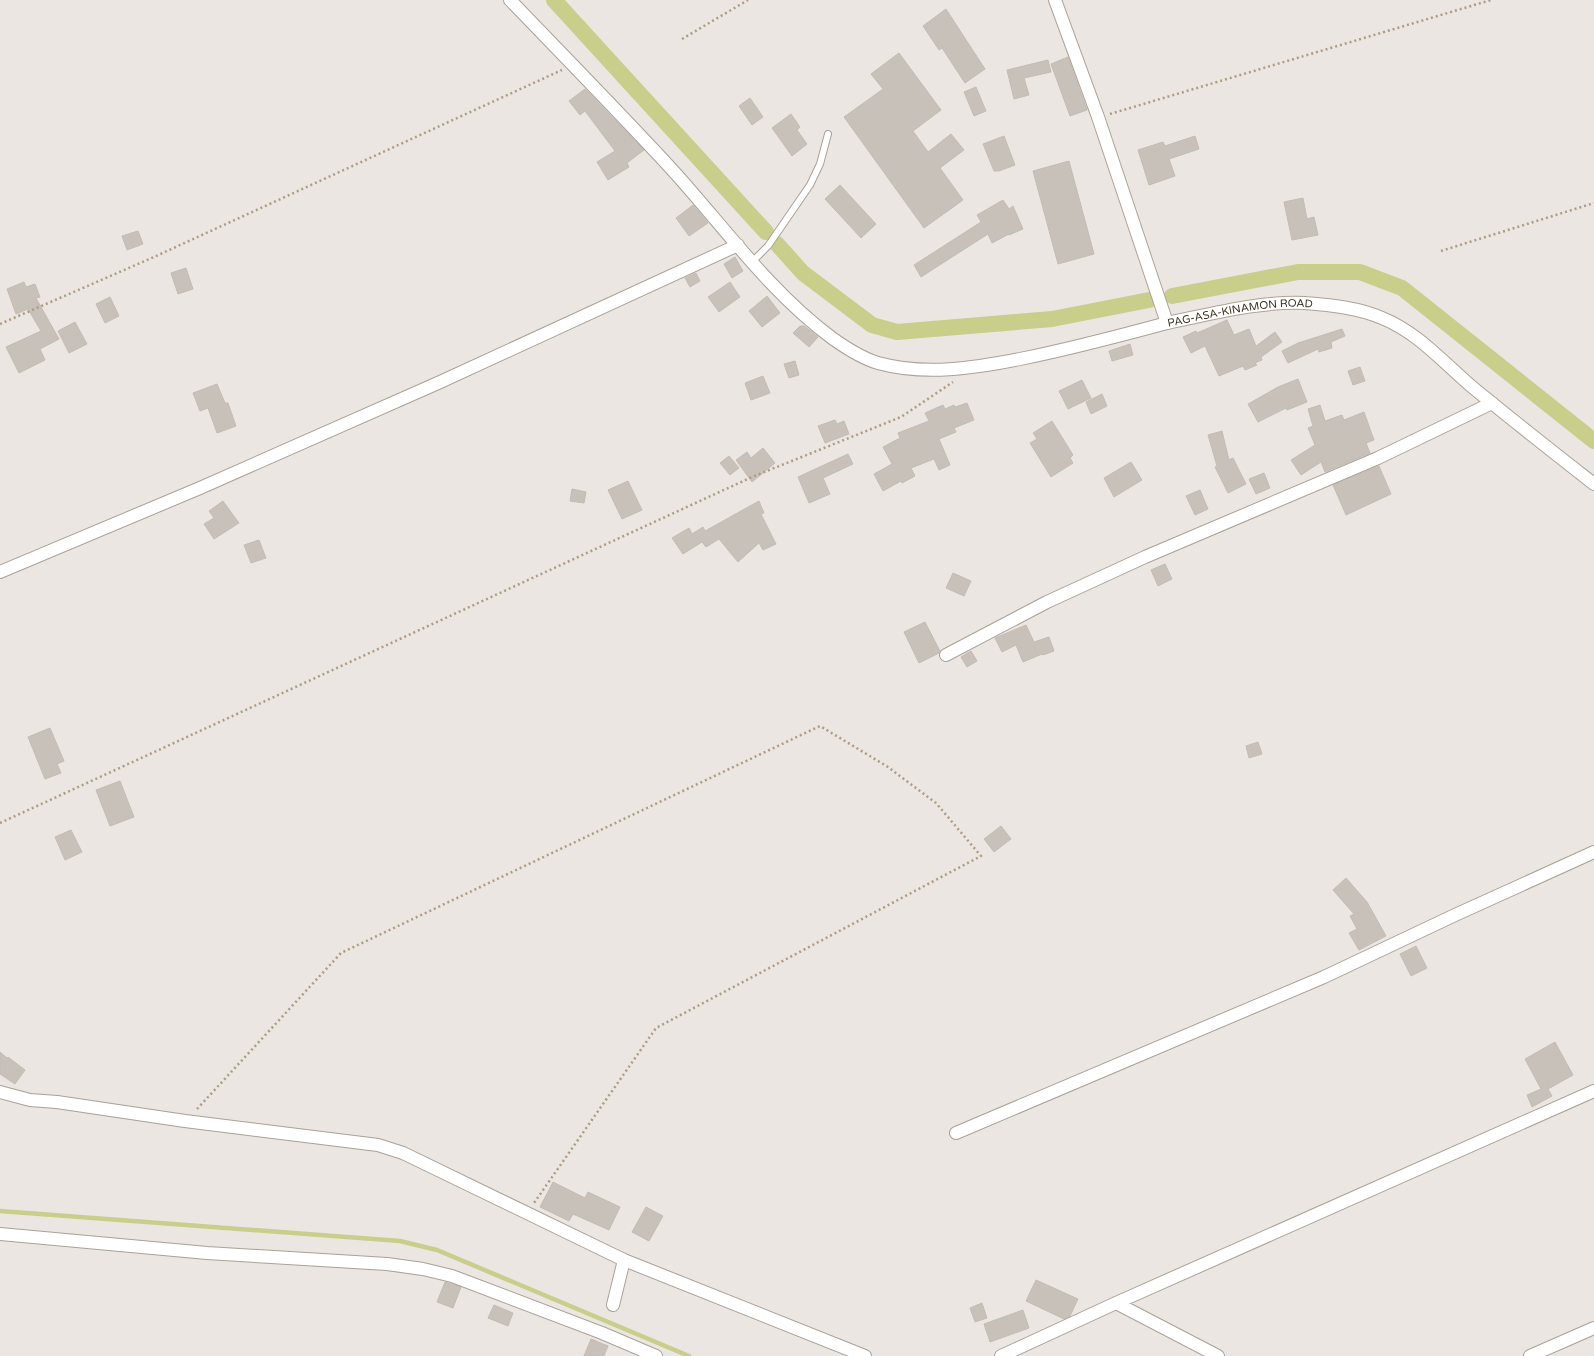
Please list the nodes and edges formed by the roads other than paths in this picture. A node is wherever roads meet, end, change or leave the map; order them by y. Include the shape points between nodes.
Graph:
1 (510, 0) edge
2 (1055, 0) edge
3 (828, 134) dead end
4 (738, 245) junction
5 (752, 262) junction
6 (1167, 322) junction
7 (1492, 403) junction
8 (1594, 484) edge
9 (0, 572) edge
10 (946, 655) dead end
11 (1594, 852) edge
12 (1594, 1091) edge
13 (0, 1092) edge
14 (956, 1132) dead end
15 (0, 1234) edge
16 (624, 1260) junction
17 (1116, 1303) junction
18 (613, 1306) dead end
19 (1594, 1328) edge
20 (656, 1356) edge
21 (865, 1356) edge
22 (1001, 1356) edge
23 (1218, 1356) edge
24 (1530, 1356) edge

1 - 4 street via 667,164
2 - 6 street, PAG-ASA-KINAMON ROAD via 1098,117
3 - 5 lane via 820,164 810,185 768,246
4 - 5 street
4 - 9 street via 200,488
5 - 6 street via 796,308 852,352 877,363 909,369 944,370 975,367 1090,344
6 - 7 street, PAG-ASA-KINAMON ROAD via 1266,305 1304,303 1361,312 1382,318 1402,328
7 - 8 street, PAG-ASA-KINAMON ROAD
7 - 10 street via 1378,458 1124,566 1047,602
11 - 14 street via 1324,977
12 - 17 street
13 - 16 street via 30,1100 378,1145 403,1153
15 - 20 street via 207,1253 387,1264 423,1269 452,1276 604,1330
16 - 18 street
16 - 21 street
17 - 22 street
17 - 23 street
19 - 24 street

